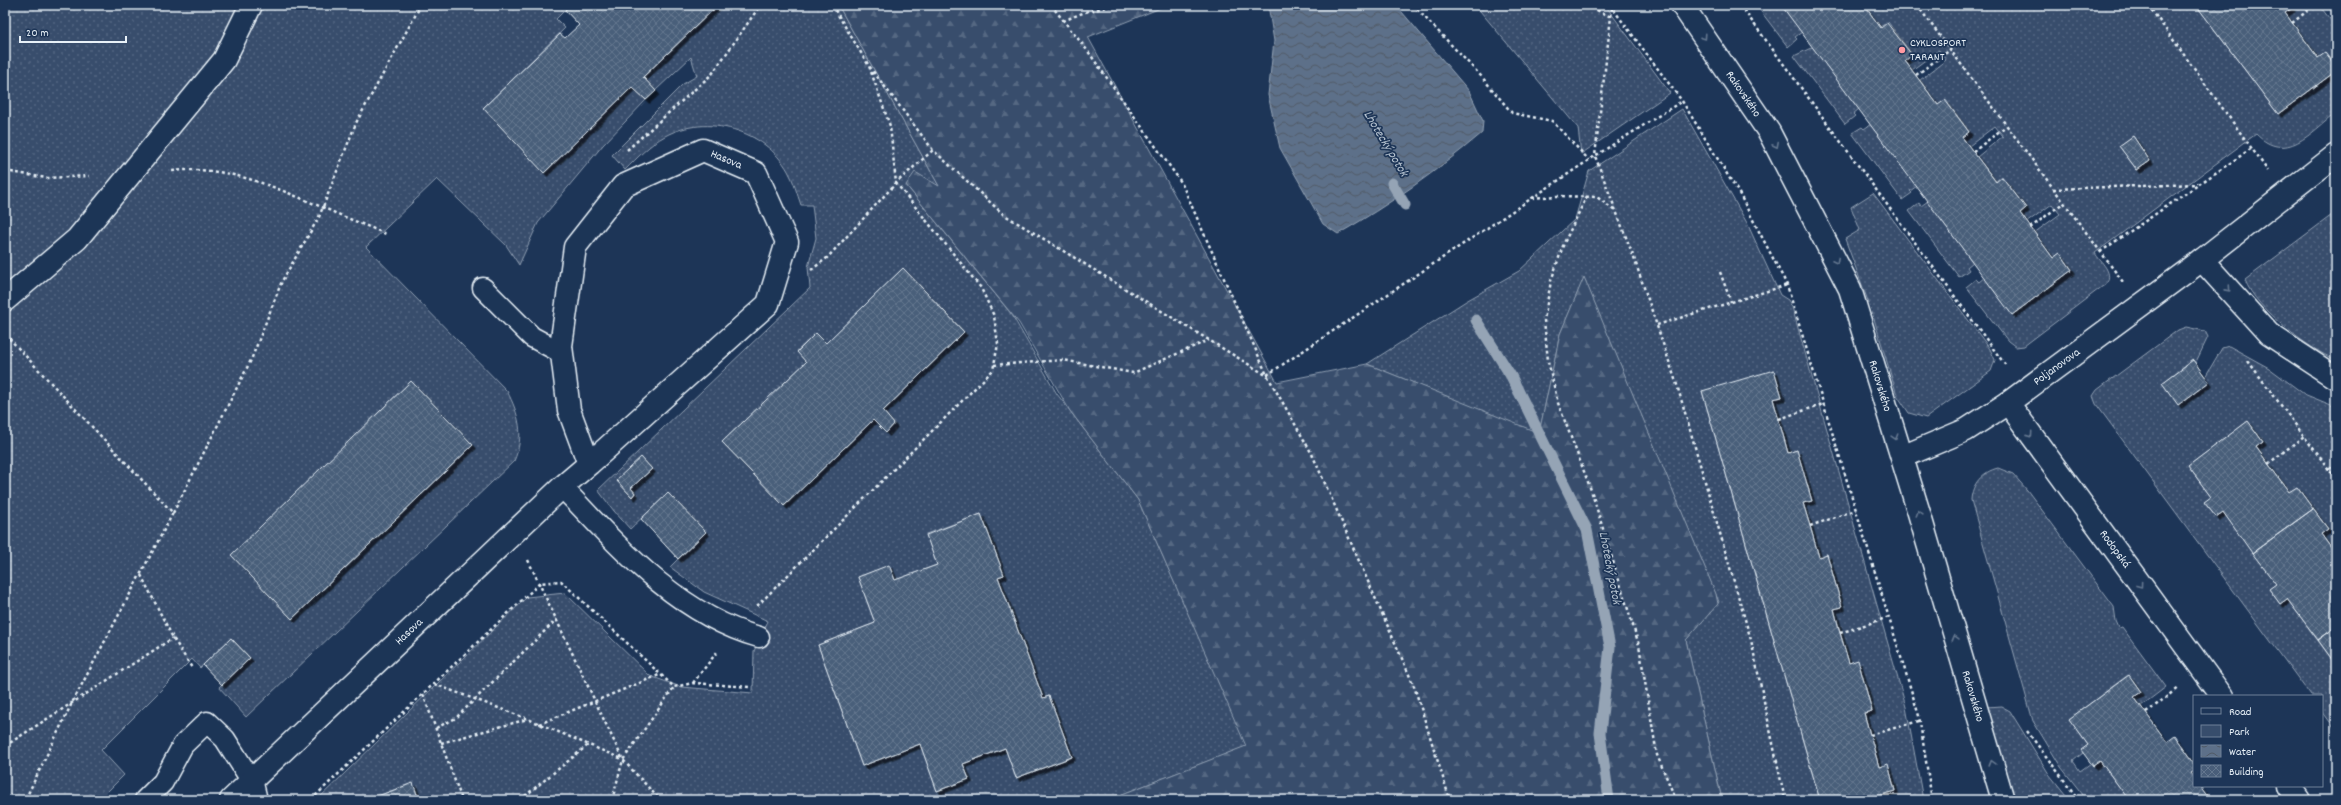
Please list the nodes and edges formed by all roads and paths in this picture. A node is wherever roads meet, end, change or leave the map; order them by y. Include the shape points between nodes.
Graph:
1 (250, 5) edge
2 (421, 5) edge
3 (832, 5) edge
4 (1050, 5) edge
5 (1116, 5) edge
6 (1413, 5) edge
7 (1586, 5) edge
8 (1682, 5) edge
9 (1740, 5) edge
10 (1917, 5) edge
11 (2148, 5) edge
12 (2315, 5) edge
13 (1611, 6) edge
14 (1611, 17) junction
15 (1063, 21) junction
16 (2292, 23) dead end
17 (1950, 50) junction
18 (870, 66) junction
19 (1916, 75) dead end
20 (1682, 101) junction
21 (2006, 126) junction
22 (2252, 148) junction
23 (933, 150) junction
24 (1973, 152) dead end
25 (2336, 155) edge
26 (1595, 156) junction
27 (1589, 160) junction
28 (5, 171) edge
29 (131, 173) junction
30 (896, 183) junction
31 (2198, 184) junction
32 (2053, 189) junction
33 (2286, 193) junction
34 (1587, 196) junction
35 (1532, 198) junction
36 (2063, 203) junction
37 (322, 208) junction
38 (1617, 213) junction
39 (2030, 228) dead end
40 (386, 234) dead end
41 (2100, 252) junction
42 (2202, 260) junction
43 (809, 272) dead end
44 (1720, 272) dead end
45 (2123, 283) dead end
46 (1787, 285) junction
47 (482, 288) dead end
48 (5, 300) edge
49 (1731, 302) junction
50 (1657, 325) junction
51 (5, 334) edge
52 (1209, 340) junction
53 (562, 353) junction
54 (2248, 361) dead end
55 (994, 365) junction
56 (2009, 370) dead end
57 (1267, 375) junction
58 (2336, 378) edge
59 (2008, 403) junction
60 (1823, 404) junction
61 (1779, 419) dead end
62 (2304, 436) junction
63 (1902, 457) junction
64 (2336, 463) edge
65 (589, 464) junction
66 (2268, 464) dead end
67 (2329, 469) junction
68 (2336, 479) edge
69 (562, 487) junction
70 (1856, 510) junction
71 (173, 514) junction
72 (1810, 526) dead end
73 (515, 533) junction
74 (141, 575) junction
75 (540, 583) junction
76 (1889, 617) junction
77 (557, 619) junction
78 (734, 630) junction
79 (1840, 633) dead end
80 (759, 637) dead end
81 (173, 638) junction
82 (192, 668) dead end
83 (660, 675) junction
84 (693, 683) junction
85 (434, 684) junction
86 (674, 686) junction
87 (2180, 686) dead end
88 (750, 687) dead end
89 (423, 694) junction
90 (2221, 695) edge
91 (475, 699) junction
92 (595, 701) junction
93 (72, 704) junction
94 (2146, 713) dead end
95 (528, 719) junction
96 (1919, 721) junction
97 (539, 724) junction
98 (436, 728) junction
99 (2027, 731) dead end
100 (1870, 735) dead end
101 (441, 743) junction
102 (588, 745) junction
103 (5, 746) edge
104 (623, 760) junction
105 (2290, 787) edge
106 (254, 790) edge
107 (24, 800) edge
108 (145, 800) edge
109 (231, 800) edge
110 (311, 800) edge
111 (462, 800) edge
112 (520, 800) edge
113 (612, 800) edge
114 (660, 800) edge
115 (1450, 800) edge
116 (1676, 800) edge
117 (1785, 800) edge
118 (1932, 800) edge
119 (2003, 800) edge
120 (2080, 800) edge
121 (2299, 800) edge

1 - 29 street via 224,60
2 - 37 path via 356,123
3 - 18 path
4 - 15 path
5 - 15 path via 1085,12
6 - 27 path via 1481,76 1512,113 1552,121
7 - 14 path
8 -> 63 street, Rakovského via 1769,132 1850,289
9 - 56 path
10 - 17 path
11 - 22 path
12 - 16 path
13 - 14 path
13 - 20 path
14 - 26 path
15 - 57 path via 1181,182
17 - 19 path
17 - 21 path
18 - 23 path
18 - 30 path via 890,126
20 - 26 path
20 - 46 path via 1740,195
21 - 24 path
21 - 32 path
22 - 31 path
22 - 33 path
23 - 30 path
23 - 52 path via 1003,214
25 - 33 street, Poljanovova
26 - 27 path
26 - 38 path
27 - 35 path
28 - 29 path via 47,178
29 - 37 path via 183,170 235,174 283,189
29 - 48 street via 77,239
30 - 43 path via 827,258
30 - 55 path via 980,288 994,316 998,344
31 - 32 path
31 - 41 path
32 - 36 path
33 - 42 street, Poljanovova
34 - 35 path
34 - 38 path via 1597,197
34 - 116 path via 1564,243 1551,280 1544,320 1548,361 1558,403 1591,490 1639,645 1656,755
35 - 57 path
36 - 39 path
36 - 41 path
37 - 40 path
37 - 71 path via 282,281 251,360
38 - 50 path
41 - 45 path
42 -> 58 street via 2269,334
42 - 59 street, Poljanovova
44 - 49 path
46 - 49 path
46 - 60 path
47 - 53 lane via 532,337
49 - 50 path
50 - 117 path via 1677,385 1751,640
51 - 71 path
52 - 55 path via 1133,373 1063,360
52 - 57 path
53 - 65 street, Hasova via 569,410
53 - 65 street, Hasova via 575,247 623,186 703,150 756,173 787,242 768,304
54 - 62 path
55 - 78 path via 993,370
57 - 115 path via 1312,454 1414,686
59 - 63 street, Poljanovova via 1966,430
59 -> 90 street, Rodopská
60 - 61 path
60 - 70 path
62 - 66 path
62 - 67 path
119 -> 63 street, Rakovského
64 - 67 path
65 - 69 street, Hasova
67 - 68 path
69 - 73 street, Hasova
69 - 78 lane via 664,588
70 - 72 path
70 - 76 path
71 - 74 path
73 - 75 path
73 - 106 street, Hasova
74 - 81 path
74 - 93 path
75 - 77 path
75 - 83 path via 560,581
75 - 85 path
76 - 79 path
76 - 96 path
77 - 91 path
77 - 92 path
78 - 80 lane
78 - 84 path
81 - 82 path
81 - 93 path
83 - 86 path
83 - 92 path
84 - 86 path
84 - 88 path
85 - 89 path
85 - 91 path
86 - 104 path
87 - 94 path
89 - 98 path
89 - 110 path
91 - 95 path
91 - 98 path via 456,718
92 - 97 path
92 - 104 path
93 - 103 path
93 - 107 path
95 - 97 path
95 - 101 path
96 - 100 path
96 - 118 path
97 - 102 path
98 - 101 path
99 - 120 path
101 - 111 path
102 - 104 path
102 - 112 path
104 - 113 path
104 - 114 path
105 - 121 street
106 - 108 lane via 225,739 207,722 183,745 163,782
106 - 109 street, Hasova

